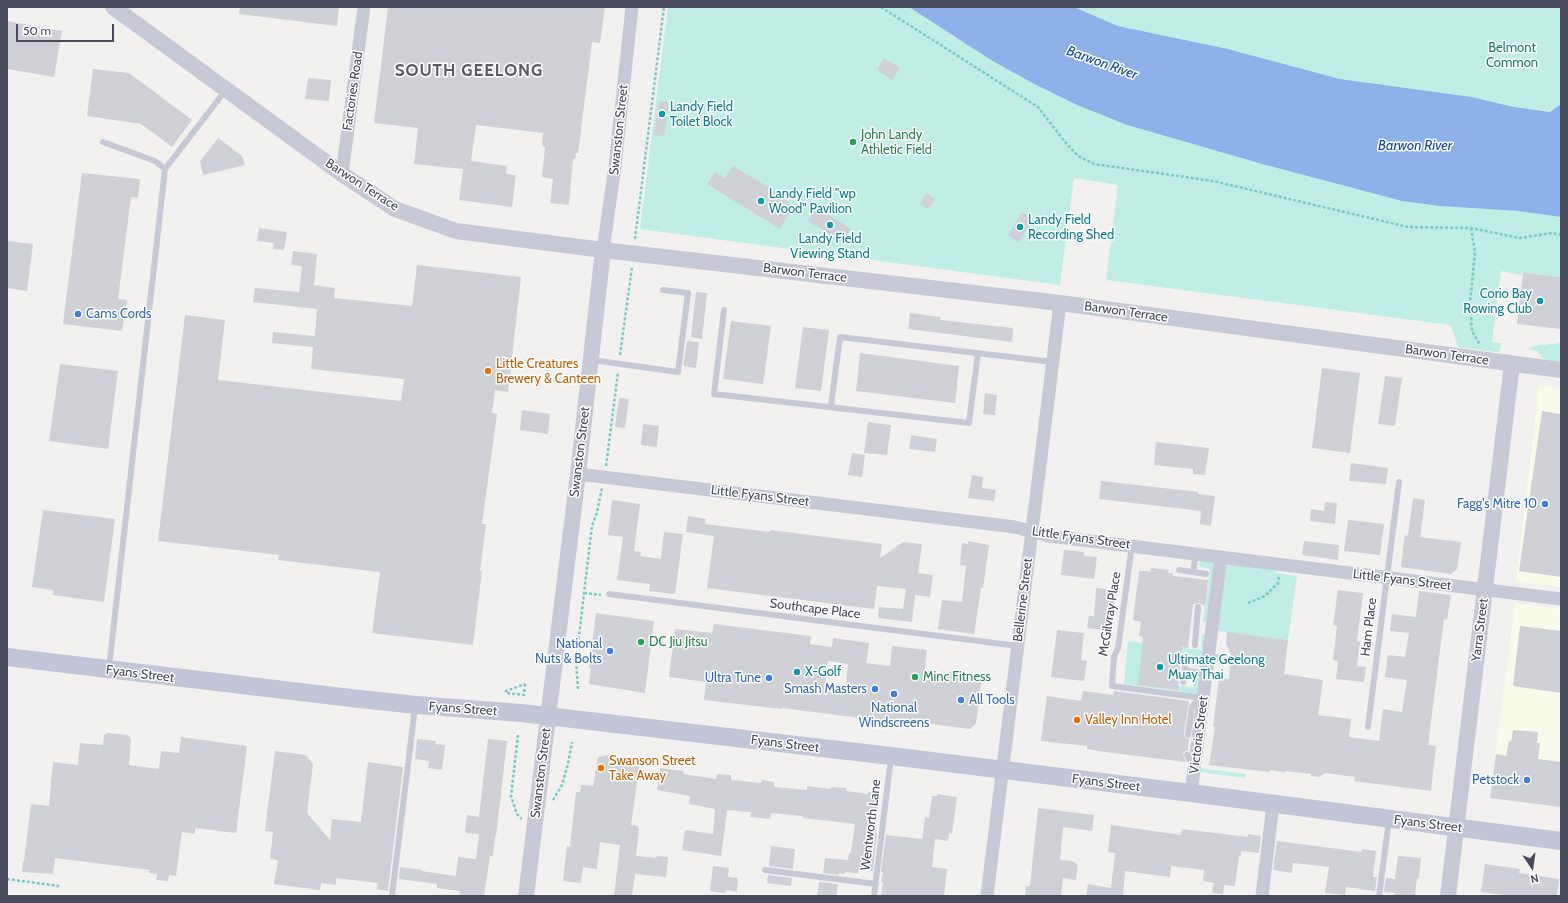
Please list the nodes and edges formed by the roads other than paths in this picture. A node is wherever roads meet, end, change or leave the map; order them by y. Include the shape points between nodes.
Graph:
1 (113, 7) edge
2 (364, 7) edge
3 (632, 7) edge
4 (226, 89) junction
5 (103, 142) dead end
6 (165, 169) junction
7 (342, 174) junction
8 (603, 250) junction
9 (664, 290) dead end
10 (1060, 303) junction
11 (724, 310) dead end
12 (978, 353) junction
13 (590, 360) junction
14 (1053, 362) junction
15 (1512, 364) junction
16 (1561, 370) edge
17 (831, 406) junction
18 (578, 474) junction
19 (1399, 482) dead end
20 (1031, 531) junction
21 (1132, 545) junction
22 (1196, 554) junction
23 (1220, 557) junction
24 (1179, 570) dead end
25 (1192, 572) junction
26 (1206, 574) dead end
27 (1387, 577) junction
28 (1485, 590) junction
29 (609, 594) dead end
30 (1561, 599) edge
31 (1198, 607) dead end
32 (1196, 628) junction
33 (1212, 630) junction
34 (1195, 645) dead end
35 (1018, 646) junction
36 (1208, 656) junction
37 (7, 657) edge
38 (1225, 659) dead end
39 (1186, 660) dead end
40 (108, 670) junction
41 (1185, 670) junction
42 (1206, 674) junction
43 (1183, 682) dead end
44 (1203, 699) junction
45 (416, 705) junction
46 (549, 717) junction
47 (1368, 727) dead end
48 (1188, 735) dead end
49 (891, 756) junction
50 (1003, 771) junction
51 (1192, 793) junction
52 (1273, 804) junction
53 (1389, 819) junction
54 (1456, 828) junction
55 (1561, 841) edge
56 (765, 870) dead end
57 (876, 884) junction
58 (392, 896) edge
59 (526, 896) edge
60 (874, 896) edge
61 (987, 896) edge
62 (1262, 896) edge
63 (1379, 896) edge
64 (1448, 896) edge

1 - 4 street, Barwon Terrace
2 - 7 street, Factories Road
3 - 8 street, Swanston Street
4 - 6 lane
4 - 7 street, Barwon Terrace
5 - 6 lane via 155,161
6 - 40 lane
7 - 8 street, Barwon Terrace via 395,209 456,231
8 - 10 street, Barwon Terrace
8 - 13 street, Swanston Street
9 - 13 lane via 688,293 678,372
10 - 14 street, Bellerine Street
10 - 15 street, Barwon Terrace
11 - 17 lane via 714,394
12 - 14 lane
12 - 17 lane via 840,337
12 - 17 lane via 968,424
13 - 18 street, Swanston Street
14 - 20 street, Bellerine Street
15 - 16 street, Barwon Terrace
15 - 28 street, Yarra Street
18 - 20 street, Little Fyans Street
18 - 46 street, Swanston Street
19 - 27 lane, Ham Place
20 - 21 street, Little Fyans Street via 1049,536
20 - 35 street, Bellerine Street
21 - 22 street, Little Fyans Street
21 - 44 lane, McGilvray Place via 1118,648 1114,657 1112,686
22 - 23 street, Little Fyans Street
22 - 25 lane
23 - 27 street, Little Fyans Street
23 - 33 street, Victoria Street
24 - 25 lane
25 - 26 lane
27 - 28 street, Little Fyans Street
27 - 47 lane, Ham Place
28 - 30 street, Little Fyans Street
28 - 54 street, Yarra Street
29 - 35 lane, Southcape Place
31 - 32 lane
32 - 33 lane
32 - 34 lane
33 - 36 street, Victoria Street
35 - 50 street, Bellerine Street
36 - 38 lane
36 - 42 street, Victoria Street
37 - 40 main road, Fyans Street
39 - 41 lane
40 - 45 main road, Fyans Street
41 - 42 lane
41 - 43 lane
42 - 44 street, Victoria Street
44 - 48 lane via 1192,707
44 - 51 street, Victoria Street via 1191,758
45 - 46 main road, Fyans Street
45 - 58 lane
46 - 49 main road, Fyans Street
46 - 59 street, Swanston Street
49 - 50 main road, Fyans Street
49 - 57 lane, Wentworth Lane
50 - 51 main road, Fyans Street
50 - 61 street, Bellerine Street
51 - 52 main road, Fyans Street
52 - 53 main road, Fyans Street
52 - 62 street
53 - 54 main road, Fyans Street
53 - 63 lane
54 - 55 main road, Fyans Street
54 - 64 street, Yarra Street
56 - 57 lane
57 - 60 lane, Wentworth Lane

